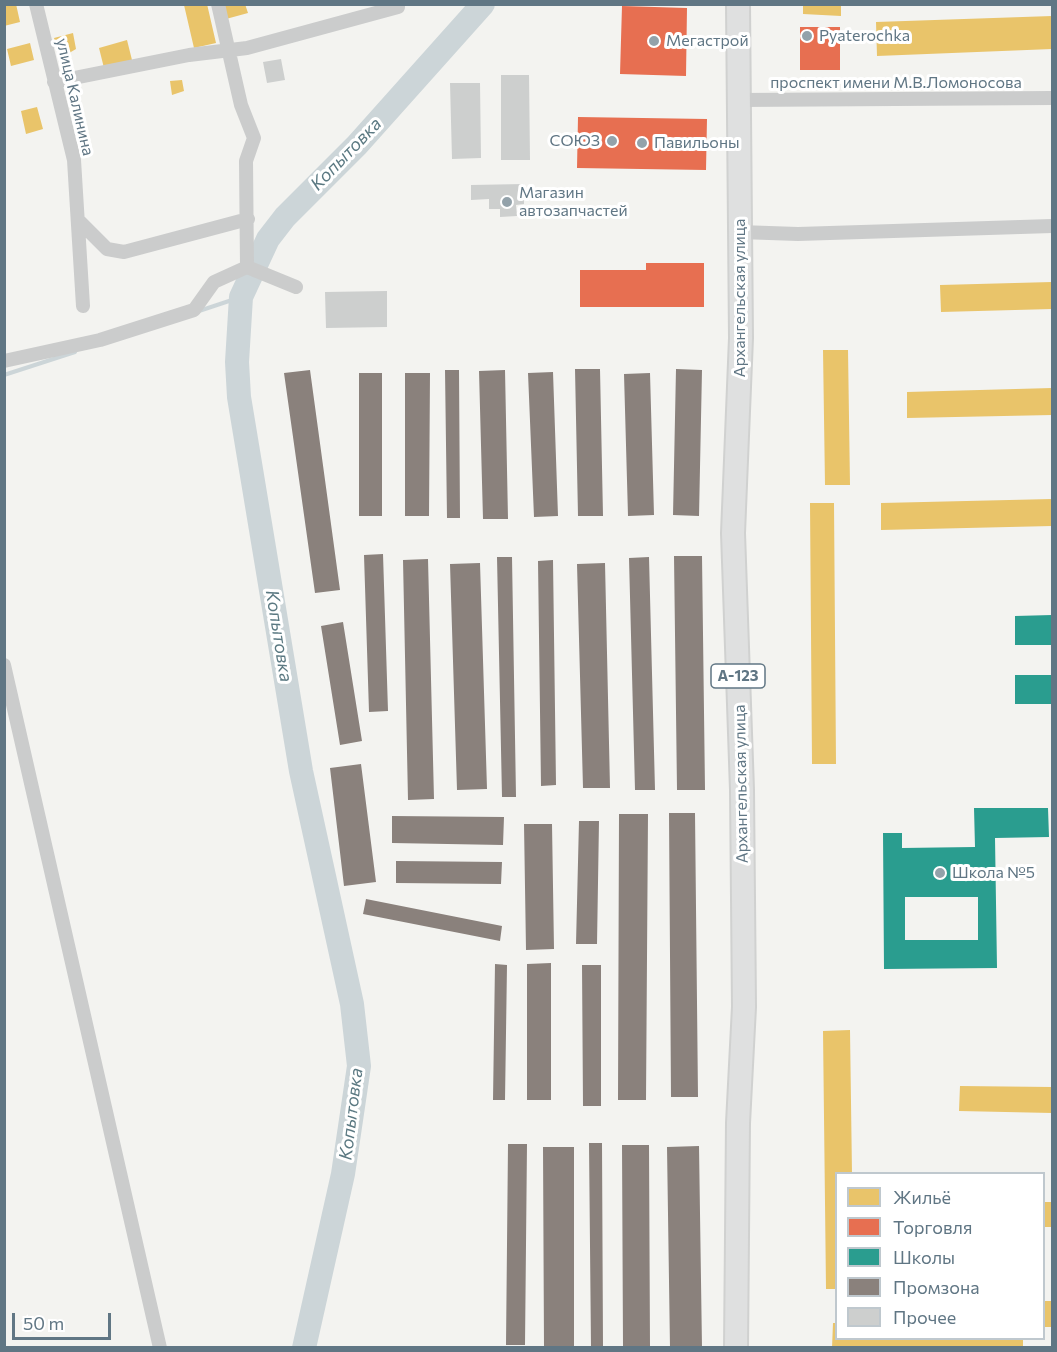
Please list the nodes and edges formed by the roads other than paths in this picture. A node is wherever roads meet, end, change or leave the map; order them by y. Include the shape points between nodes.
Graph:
1 (36, 4) edge
2 (218, 4) edge
3 (738, 4) edge
4 (398, 6) edge
5 (228, 50) junction
6 (54, 82) junction
7 (1053, 98) edge
8 (739, 100) junction
9 (78, 220) junction
10 (248, 221) junction
11 (1053, 226) edge
12 (740, 232) junction
13 (247, 267) junction
14 (296, 287) dead end
15 (83, 306) dead end
16 (4, 361) edge
17 (4, 665) edge
18 (160, 1347) edge
19 (736, 1347) edge

1 - 6 street, улица Калинина
2 - 5 street
3 - 8 main road, Архангельская улица / А-123
4 - 5 street
5 - 6 street
5 - 10 street via 241,105 254,138 246,160
6 - 9 street, улица Калинина via 74,160
7 - 8 street, проспект имени М.В.Ломоносова
8 - 12 main road, Архангельская улица / А-123
9 - 10 street via 107,249 124,252
9 - 15 street, улица Калинина
10 - 13 street
11 - 12 street via 798,234
12 - 19 main road, Архангельская улица / А-123 via 741,338 734,542 744,1007 738,1123
13 - 14 street
13 - 16 street via 214,282 194,310 100,340
17 - 18 street

